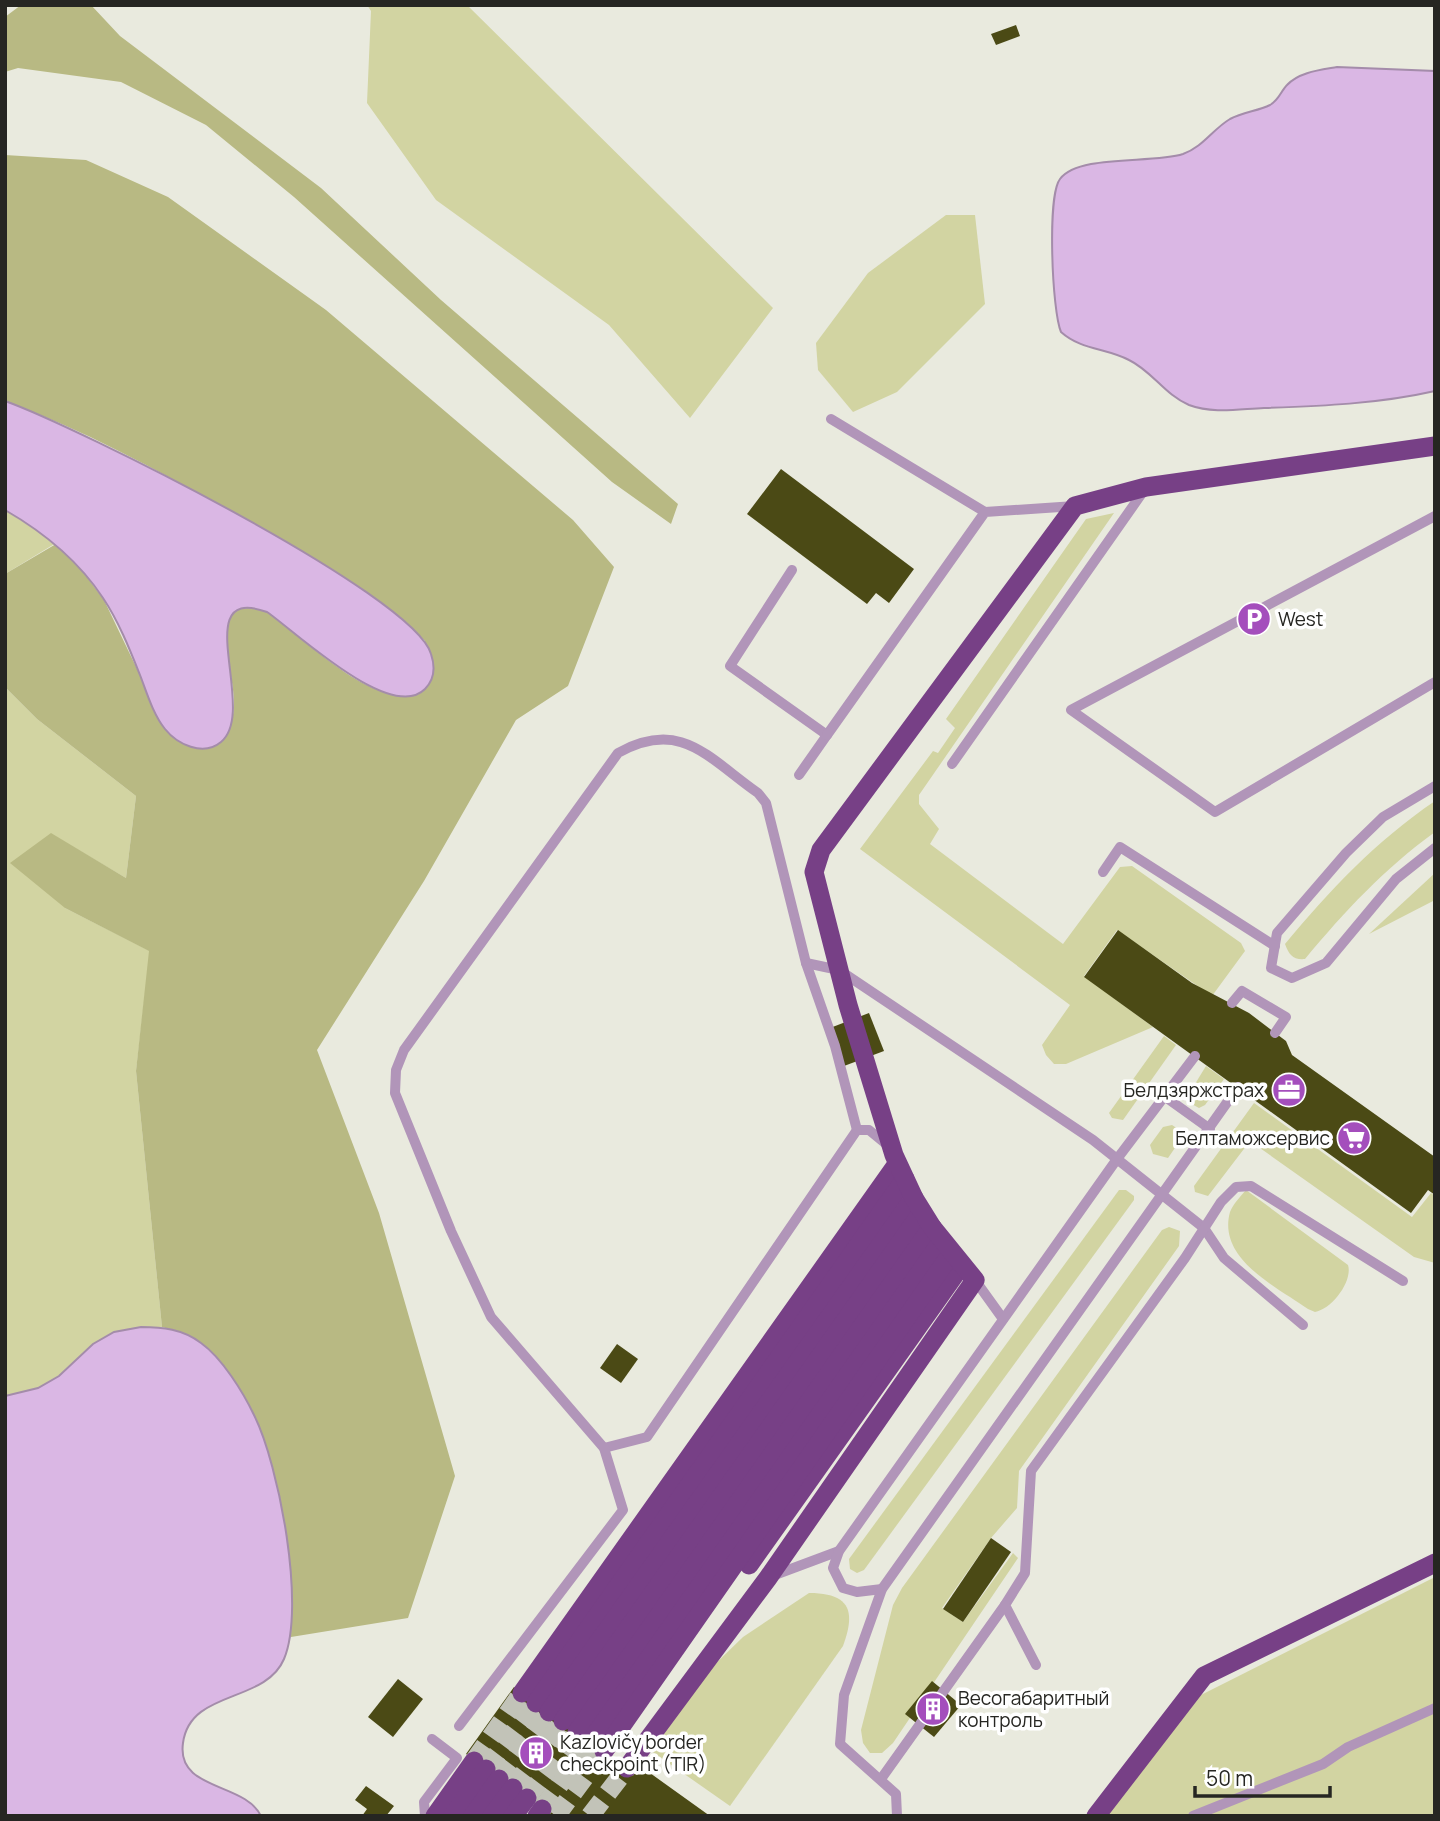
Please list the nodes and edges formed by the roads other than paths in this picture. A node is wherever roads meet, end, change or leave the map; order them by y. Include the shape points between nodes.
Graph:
1 (831, 419) dead end
2 (1435, 446) edge
3 (1146, 487) junction
4 (1075, 506) junction
5 (985, 512) junction
6 (1435, 516) edge
7 (792, 570) dead end
8 (1435, 682) edge
9 (827, 735) junction
10 (952, 764) dead end
11 (799, 775) dead end
12 (1435, 786) edge
13 (1435, 848) edge
14 (1103, 872) dead end
15 (1275, 946) junction
16 (806, 963) junction
17 (839, 970) junction
18 (1232, 1003) dead end
19 (1275, 1033) dead end
20 (1195, 1056) dead end
21 (1238, 1087) dead end
22 (1164, 1096) junction
23 (1210, 1129) junction
24 (857, 1130) junction
25 (1117, 1158) junction
26 (899, 1166) junction
27 (1163, 1198) junction
28 (1204, 1228) junction
29 (942, 1240) junction
30 (1402, 1280) dead end
31 (1003, 1319) junction
32 (1303, 1325) dead end
33 (604, 1448) junction
34 (839, 1551) junction
35 (1435, 1563) edge
36 (768, 1578) junction
37 (882, 1589) junction
38 (1004, 1605) junction
39 (1036, 1665) dead end
40 (1435, 1708) edge
41 (459, 1726) dead end
42 (576, 1731) junction
43 (432, 1739) dead end
44 (881, 1779) junction
45 (511, 1789) edge
46 (425, 1816) edge
47 (435, 1816) edge
48 (453, 1816) edge
49 (473, 1816) edge
50 (492, 1816) edge
51 (513, 1816) edge
52 (897, 1816) edge
53 (1096, 1816) edge
54 (1194, 1816) edge

1 - 5 lane
2 - 3 highway
3 - 4 highway
3 - 10 lane
4 - 5 lane
4 - 17 highway via 821,849 814,872
5 - 9 lane
6 - 8 lane via 1071,710 1215,812
7 - 9 lane via 730,666
9 - 11 lane
12 - 15 lane via 1382,817 1346,852 1277,933
13 - 15 lane via 1396,879 1326,963 1292,978 1271,968
14 - 15 lane via 1120,847
16 - 17 lane
16 - 24 lane
16 - 33 lane via 766,803 685,741 641,741 618,754 404,1050 396,1070 395,1093 491,1317
17 - 25 lane
17 - 26 highway
18 - 19 lane via 1242,991 1286,1017
20 - 22 lane
21 - 23 lane
22 - 23 lane
22 - 25 lane
23 - 27 lane
24 - 26 lane via 869,1130 882,1138
24 - 33 lane via 647,1437
25 - 27 lane
25 - 31 lane
26 - 29 highway
26 - 42 highway
27 - 28 lane
27 - 37 lane
28 - 30 lane via 1236,1188 1251,1186
28 - 32 lane via 1224,1258
28 - 38 lane via 1031,1471 1025,1573
29 - 31 lane
29 - 36 highway
29 - 42 highway
29 - 42 highway
29 - 42 highway
31 - 34 lane
33 - 41 lane via 623,1510
34 - 36 lane
34 - 37 lane via 833,1568 843,1588 857,1592
35 - 53 highway via 1204,1676
36 - 42 highway
37 - 44 lane via 844,1695 840,1744
38 - 39 lane
38 - 44 lane
40 - 54 lane via 1348,1747 1323,1764
43 - 46 lane via 457,1758 424,1802
44 - 52 lane via 896,1794
45 - 47 highway
45 - 48 highway
45 - 49 highway
45 - 50 highway
45 - 51 highway

